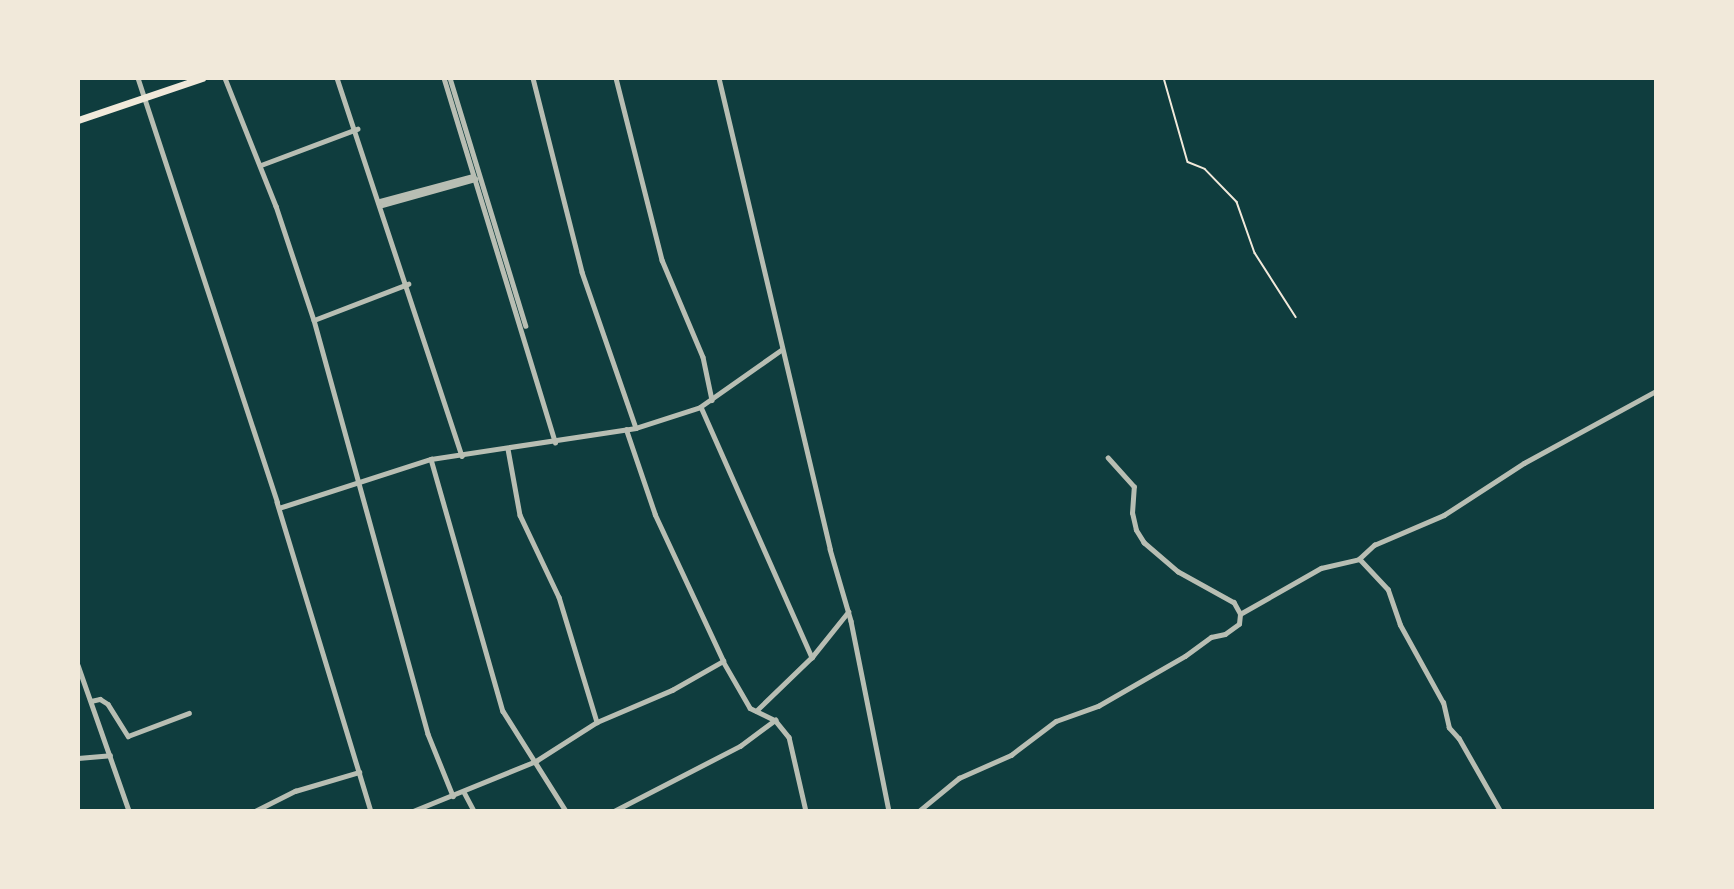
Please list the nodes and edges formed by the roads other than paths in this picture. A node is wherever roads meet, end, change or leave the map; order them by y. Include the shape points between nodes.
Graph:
1 (138, 78) edge
2 (202, 78) edge
3 (225, 78) edge
4 (338, 78) edge
5 (444, 78) edge
6 (450, 78) edge
7 (533, 78) edge
8 (616, 78) edge
9 (719, 78) edge
10 (145, 100) junction
11 (78, 120) edge
12 (357, 129) junction
13 (261, 165) junction
14 (476, 177) junction
15 (381, 203) junction
16 (408, 284) junction
17 (314, 320) junction
18 (526, 326) dead end
19 (782, 350) junction
20 (1656, 391) edge
21 (712, 400) junction
22 (701, 408) junction
23 (636, 428) junction
24 (626, 430) junction
25 (555, 442) junction
26 (508, 449) junction
27 (462, 456) junction
28 (1108, 458) dead end
29 (431, 459) junction
30 (357, 482) junction
31 (279, 508) junction
32 (1359, 559) junction
33 (848, 612) junction
34 (1240, 614) junction
35 (812, 657) junction
36 (723, 661) junction
37 (78, 665) edge
38 (91, 701) junction
39 (756, 711) junction
40 (189, 713) dead end
41 (775, 720) junction
42 (597, 722) junction
43 (110, 755) junction
44 (78, 758) edge
45 (536, 761) junction
46 (359, 772) junction
47 (464, 792) junction
48 (453, 796) junction
49 (129, 811) edge
50 (255, 811) edge
51 (371, 811) edge
52 (413, 811) edge
53 (474, 811) edge
54 (566, 811) edge
55 (614, 811) edge
56 (806, 811) edge
57 (890, 811) edge
58 (919, 811) edge
59 (1500, 811) edge

1 - 10 street
2 - 10 main road
3 - 13 street
4 - 12 street
5 - 14 street
6 - 14 street
7 - 23 street via 582,272
8 - 21 street via 662,260 703,357
9 - 19 street
10 - 11 main road
10 - 31 street
12 - 13 street
12 - 15 street
13 - 17 street
14 - 15 street
14 - 18 street
14 - 25 street
15 - 16 street
16 - 17 street
16 - 27 street
17 - 30 street
19 - 21 street
19 - 33 street
20 - 32 street via 1524,464 1444,515 1374,545
21 - 22 street
22 - 23 street
22 - 35 street
23 - 24 street
24 - 25 street
24 - 36 street via 655,515
25 - 26 street
26 - 27 street
26 - 42 street via 520,515 559,597
27 - 29 street
28 - 34 street via 1134,487 1132,513 1144,543 1178,572 1234,603
29 - 30 street
29 - 45 street via 503,711
30 - 31 street
30 - 48 street via 385,567 428,734
31 - 46 street
32 - 34 street via 1321,568
32 - 59 street via 1388,590 1400,625 1443,703 1449,728
33 - 35 street
33 - 57 street
34 - 58 street via 1239,624 1225,634 1210,637 1185,656 1098,706 1056,721 1017,751 959,778
35 - 39 street
36 - 39 street via 740,695
36 - 42 street via 672,690
37 - 38 street
38 - 40 street via 100,699 108,704 128,736
38 - 43 street
39 - 41 street
41 - 55 street via 740,746
41 - 56 street via 789,737
42 - 45 street
43 - 44 street
43 - 49 street
45 - 47 street
45 - 54 street
46 - 50 street via 295,791
46 - 51 street
47 - 48 street
47 - 53 street
48 - 52 street

